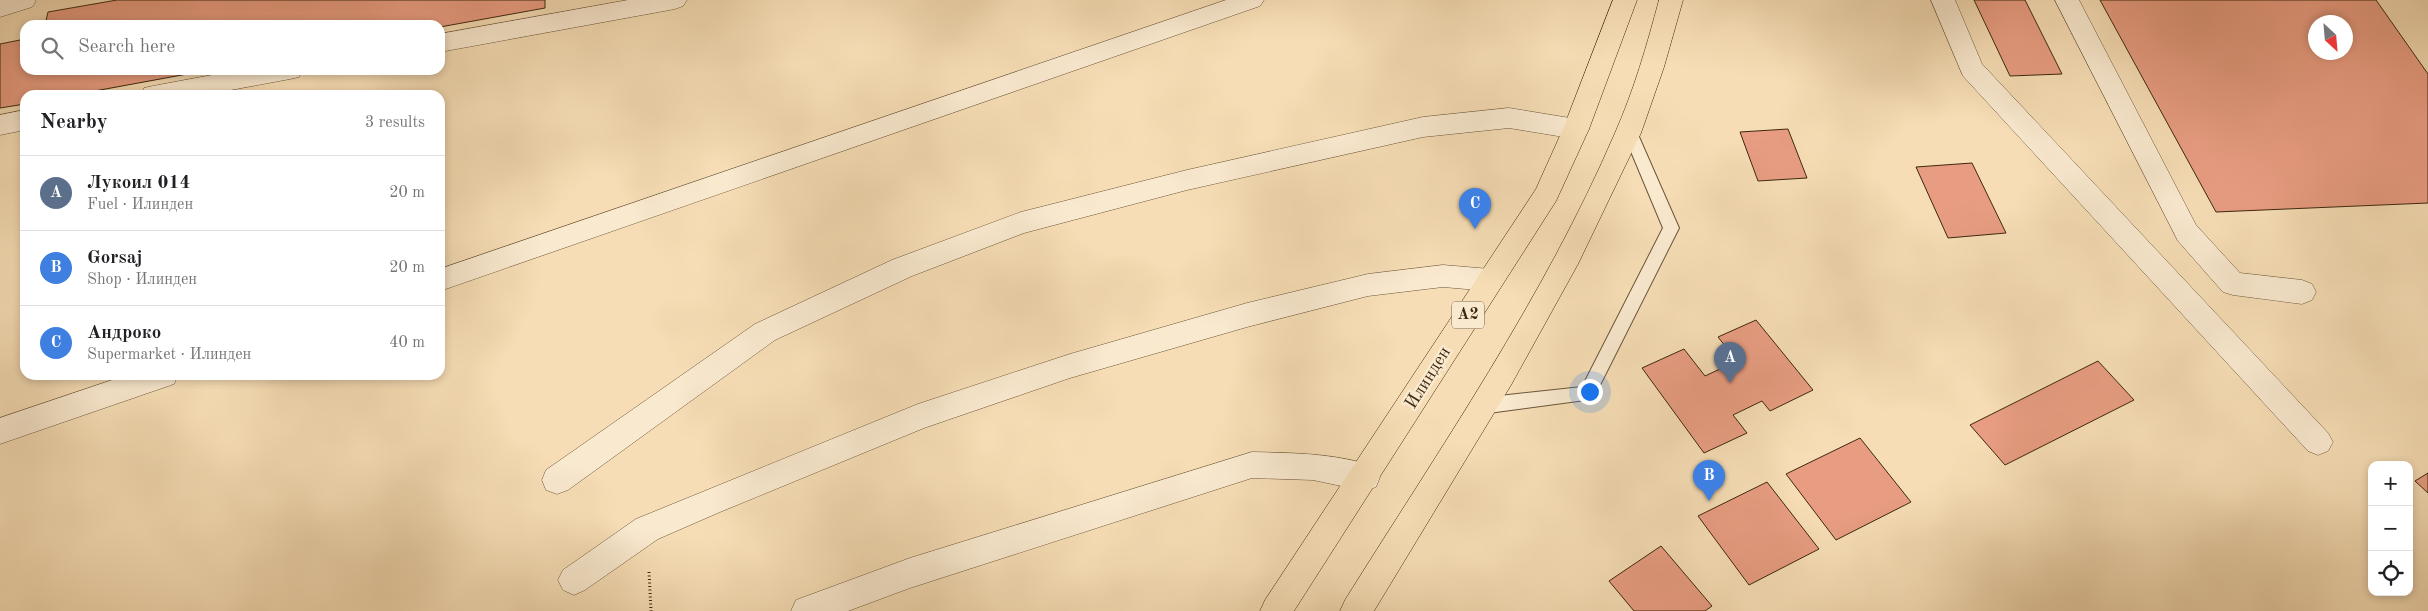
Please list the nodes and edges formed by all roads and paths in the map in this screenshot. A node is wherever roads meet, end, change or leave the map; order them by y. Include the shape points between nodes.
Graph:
1 (675, 0) edge
2 (1252, 0) edge
3 (1625, 0) edge
4 (1671, 0) edge
5 (1943, 0) edge
6 (2067, 0) edge
7 (24, 1) dead end
8 (0, 8) edge
9 (445, 42) edge
10 (263, 75) edge
11 (180, 90) edge
12 (20, 121) edge
13 (0, 125) edge
14 (1576, 129) junction
15 (1629, 130) junction
16 (445, 278) edge
17 (1490, 280) junction
18 (2302, 292) dead end
19 (149, 380) edge
20 (1481, 406) junction
21 (0, 431) edge
22 (2318, 442) dead end
23 (1365, 477) junction
24 (557, 480) dead end
25 (574, 580) dead end
26 (807, 611) edge
27 (1276, 611) edge
28 (1356, 611) edge

1 - 9 street
2 - 16 street
3 - 14 main road, Илинден / A2
4 - 15 main road via 1655,58
5 - 22 street via 1972,69
6 - 18 street via 2187,233 2233,284
7 - 8 street
10 - 11 street
12 - 13 street
14 - 17 main road, Илинден / A2 via 1547,194
14 - 24 street via 1509,118 1423,127 1187,180 1021,223 902,268 766,332
15 - 20 main road via 1600,196
15 - 20 lane via 1671,228 1587,394
17 - 23 main road, Илинден / A2
17 - 25 street via 1443,276 1368,285 1247,314 1070,366 918,417 709,502 648,529
19 - 21 street
20 - 28 main road
23 - 26 street via 1313,467 1252,465 920,570
23 - 27 main road, Илинден / A2

